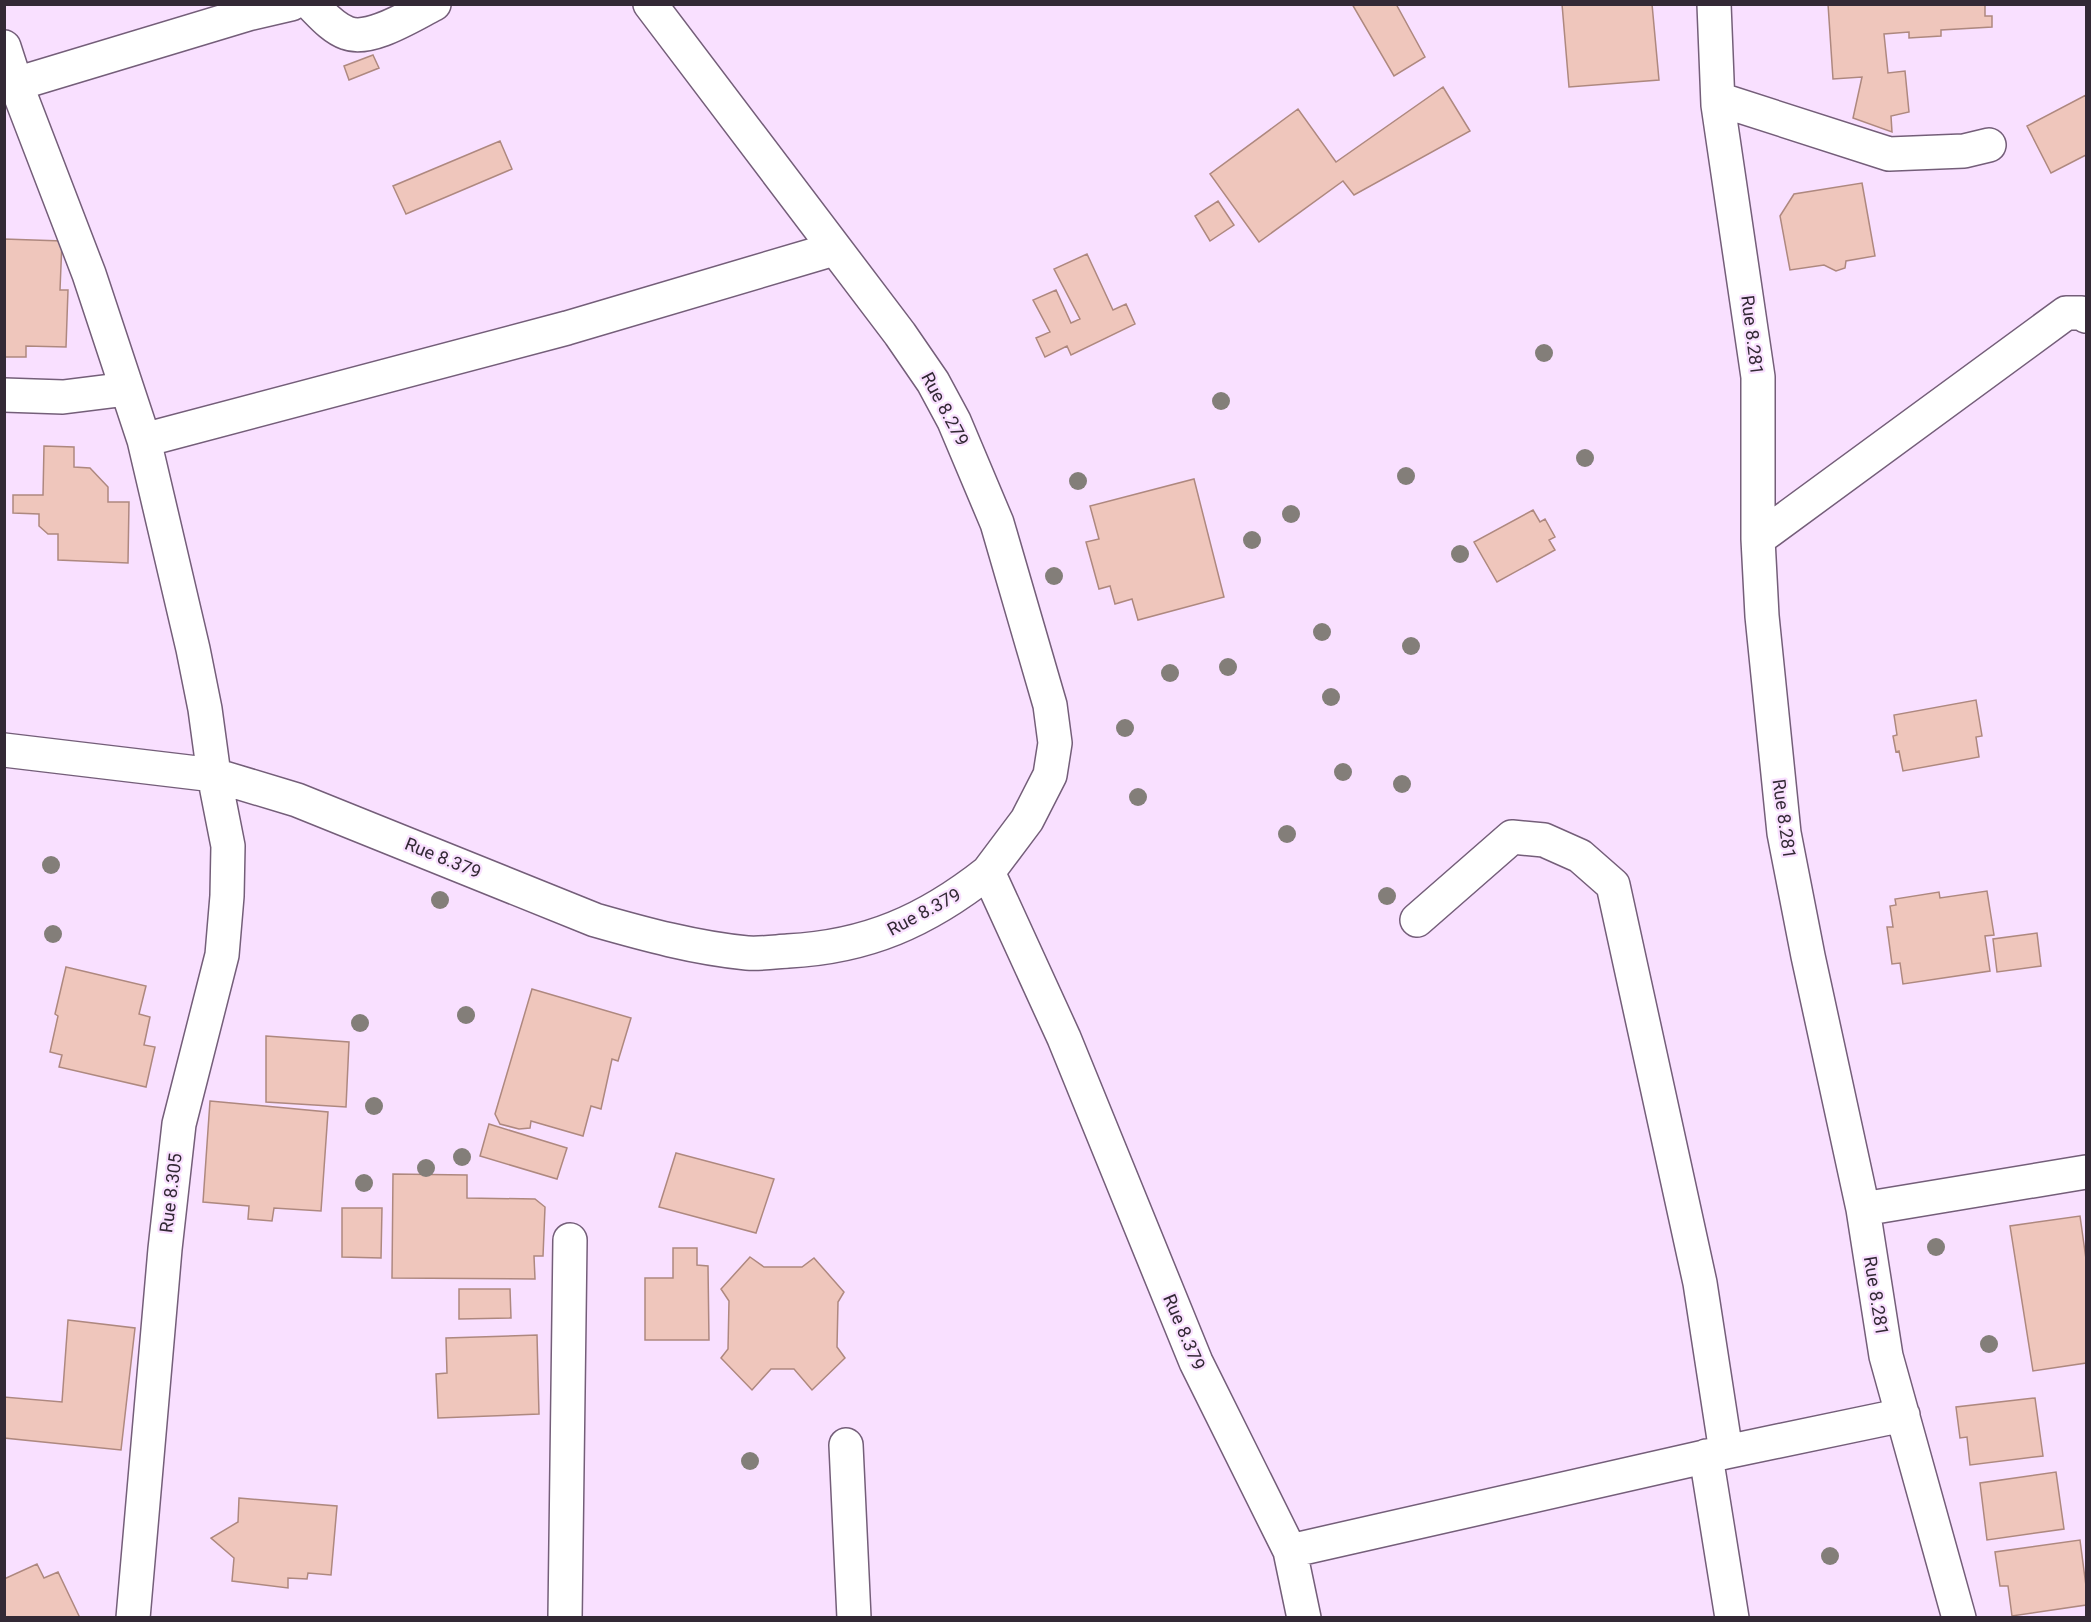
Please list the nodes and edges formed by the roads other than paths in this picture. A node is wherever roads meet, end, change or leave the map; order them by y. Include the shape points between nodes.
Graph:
1 (291, 4) edge
2 (311, 4) edge
3 (434, 4) edge
4 (650, 4) edge
5 (1714, 4) edge
6 (4, 46) edge
7 (10, 84) edge
8 (1718, 99) junction
9 (1989, 145) dead end
10 (834, 249) junction
11 (2086, 316) edge
12 (127, 389) junction
13 (4, 395) edge
14 (144, 440) junction
15 (1758, 539) junction
16 (4, 750) edge
17 (214, 775) junction
18 (988, 872) junction
19 (1416, 920) dead end
20 (2086, 1172) edge
21 (1863, 1209) junction
22 (570, 1240) dead end
23 (1903, 1415) junction
24 (846, 1445) dead end
25 (1716, 1454) junction
26 (1290, 1551) junction
27 (133, 1617) edge
28 (565, 1617) edge
29 (854, 1617) edge
30 (1304, 1617) edge
31 (1732, 1617) edge
32 (1959, 1617) edge

1 - 7 street
2 - 3 street via 348,34 368,36
4 - 10 street, Rue 8.279
5 - 8 street, Rue 8.281
6 - 7 street, Rue 8.305
7 - 12 street, Rue 8.305 via 89,274
8 - 9 street via 1889,154 1964,151
8 - 15 street, Rue 8.281 via 1758,377
10 - 14 street via 567,328
10 - 18 street, Rue 8.279 via 900,334 954,420 997,523 1050,705 1055,742 1050,775 1027,820
11 - 15 street via 2066,313
12 - 13 street via 63,397
12 - 14 street, Rue 8.305
14 - 17 street, Rue 8.305 via 193,649
15 - 21 street, Rue 8.281 via 1784,833
16 - 17 street, Rue 8.379
17 - 18 street, Rue 8.379 via 308,804 595,920 662,938 748,953 812,950 879,935 925,916
17 - 27 street, Rue 8.305 via 228,846 222,955 179,1124
18 - 26 street, Rue 8.379 via 1064,1038 1196,1362
19 - 25 street via 1512,837 1544,840 1580,856 1613,885 1700,1283
20 - 21 street
21 - 23 street, Rue 8.281 via 1886,1356
22 - 28 street
23 - 25 street
23 - 32 street, Rue 8.281
24 - 29 street
25 - 26 street
25 - 31 street
26 - 30 street, Rue 8.379

